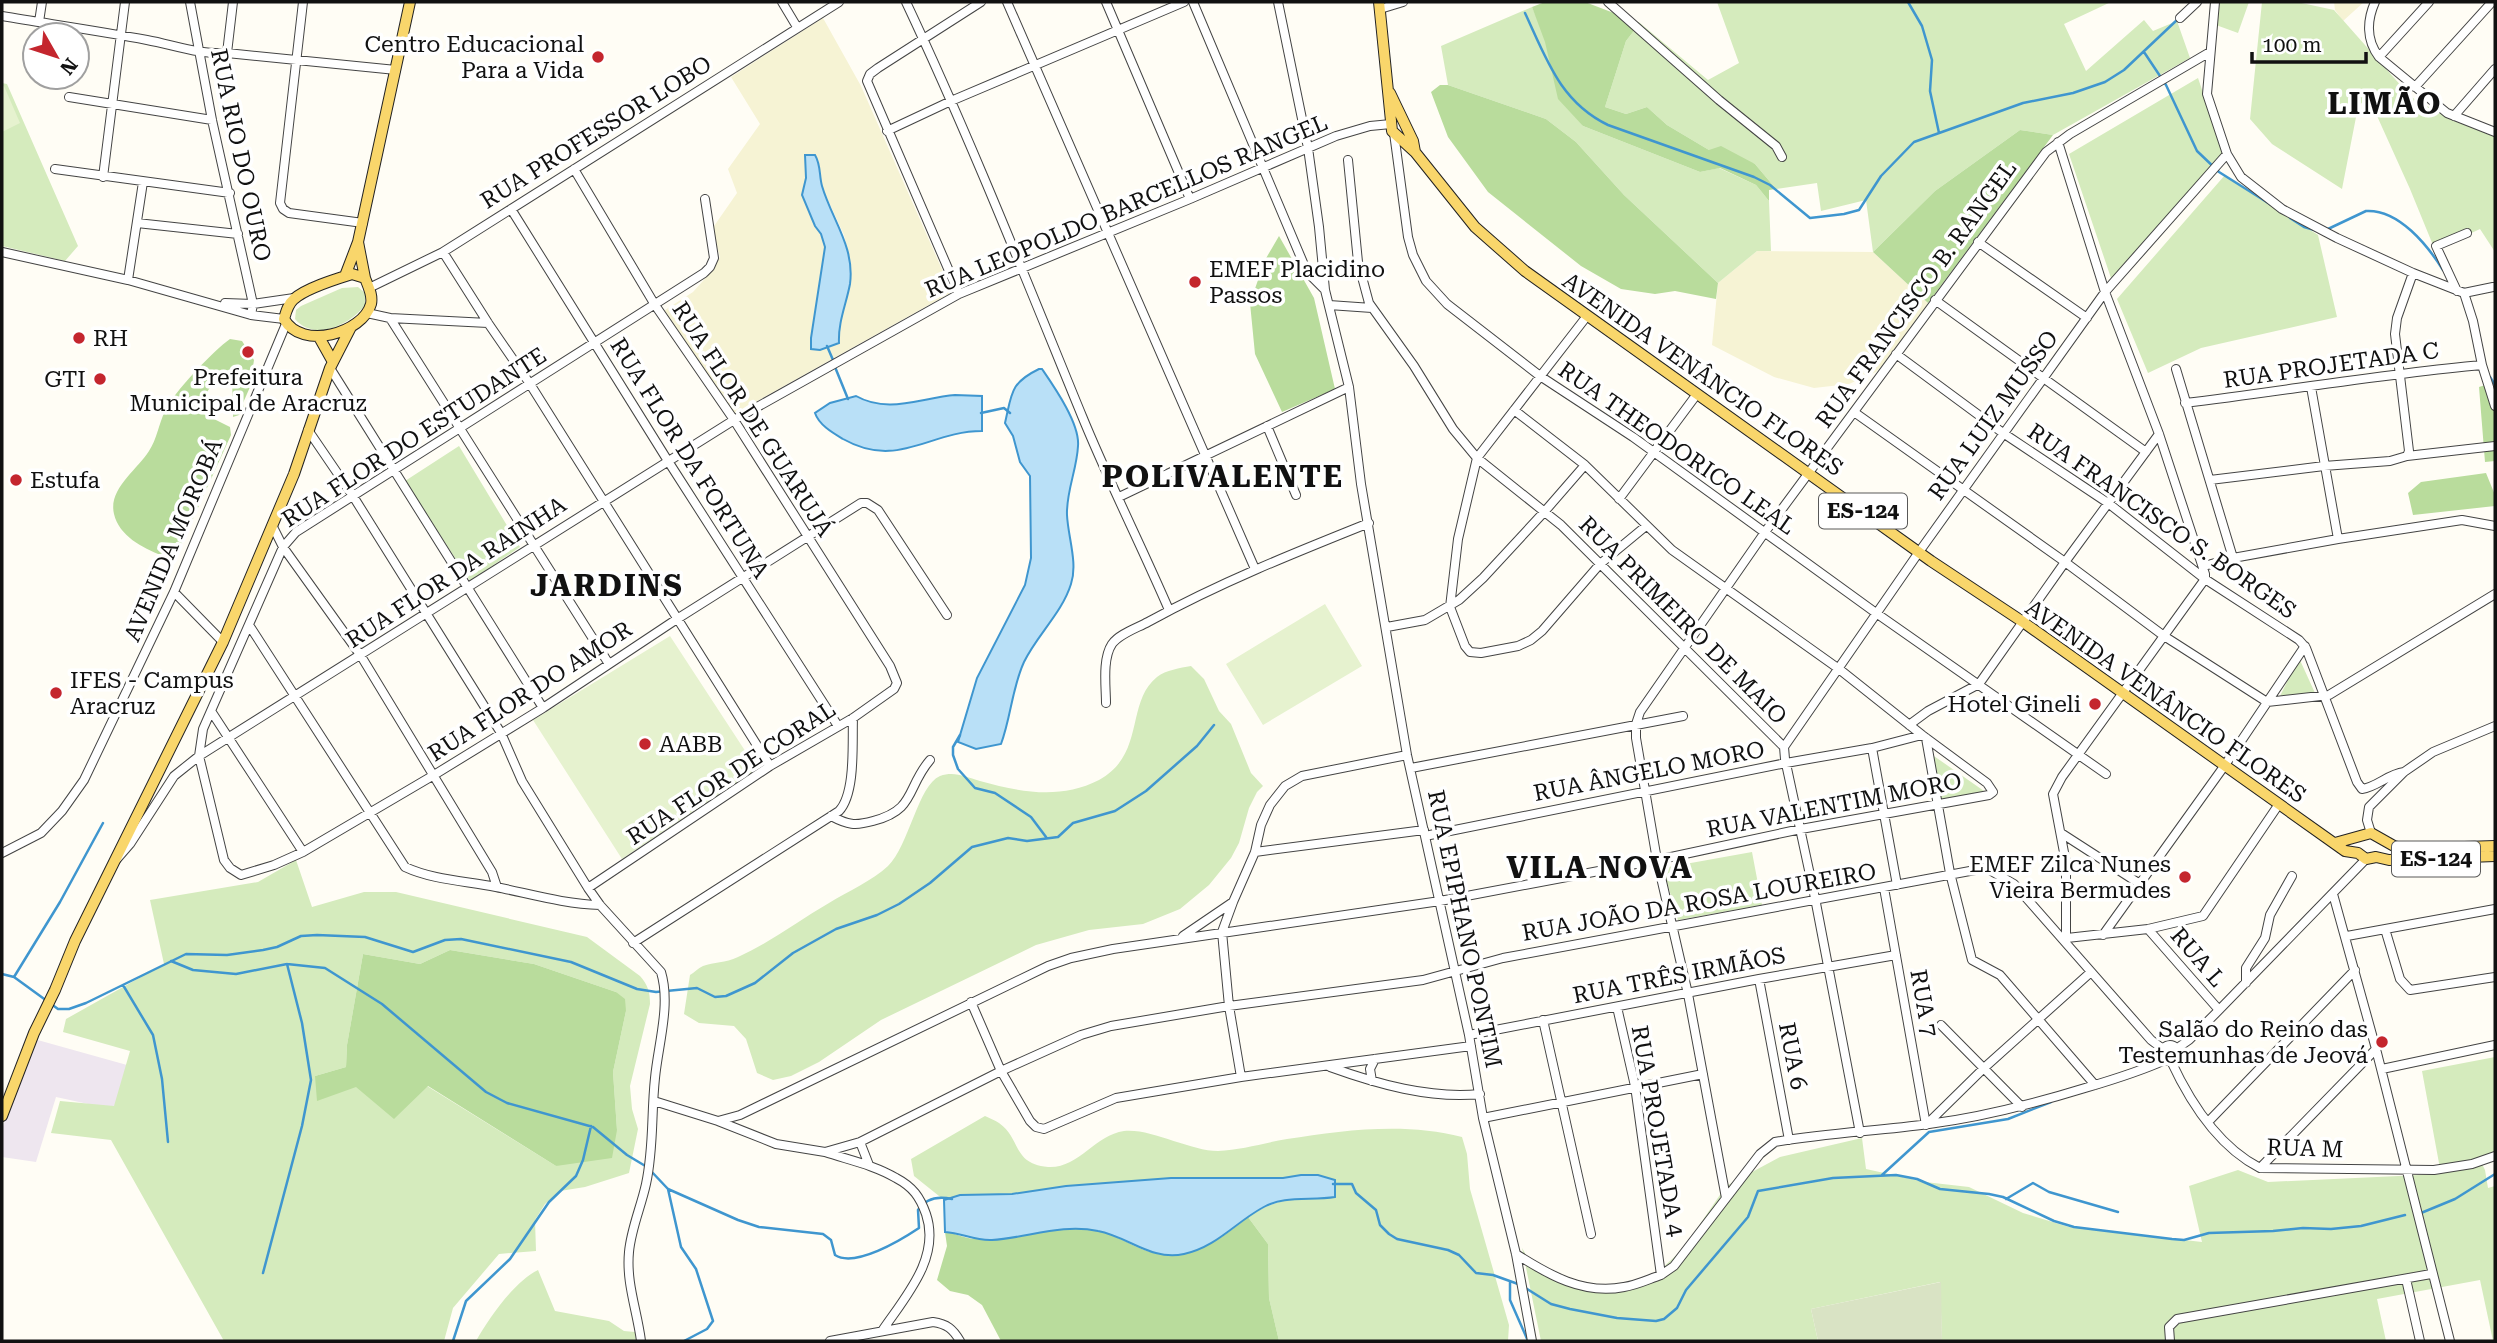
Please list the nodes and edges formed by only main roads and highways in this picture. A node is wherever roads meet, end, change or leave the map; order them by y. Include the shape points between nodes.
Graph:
1 (410, 2) edge
2 (1380, 5) edge
3 (358, 242) junction
4 (345, 276) junction
5 (365, 278) junction
6 (351, 327) junction
7 (320, 337) junction
8 (332, 365) junction
9 (2372, 835) junction
10 (2335, 843) junction
11 (2495, 846) edge
12 (2367, 856) junction
13 (2495, 856) edge
14 (2, 1116) edge

1 - 3 main road
2 - 10 main road, AVENIDA VENÂNCIO FLORES / ES-124 via 1395,127 1413,141 1415,152 1495,247
3 - 4 main road
3 - 5 main road
4 - 5 main road
4 - 7 main road via 294,298 289,305 285,322 300,334
5 - 6 main road via 371,298 366,313
6 - 7 main road
6 - 8 main road
7 - 8 main road
8 - 14 main road via 294,474 223,642 75,941
9 - 10 main road, ES-124
9 - 11 main road, ES-124 via 2403,849
9 - 12 main road, ES-124 via 2382,848
9 - 12 main road, ES-124 via 2357,841
10 - 12 main road, AVENIDA VENÂNCIO FLORES / ES-124 via 2345,851
12 - 13 main road, AVENIDA VENÂNCIO FLORES / ES-124 via 2398,860

